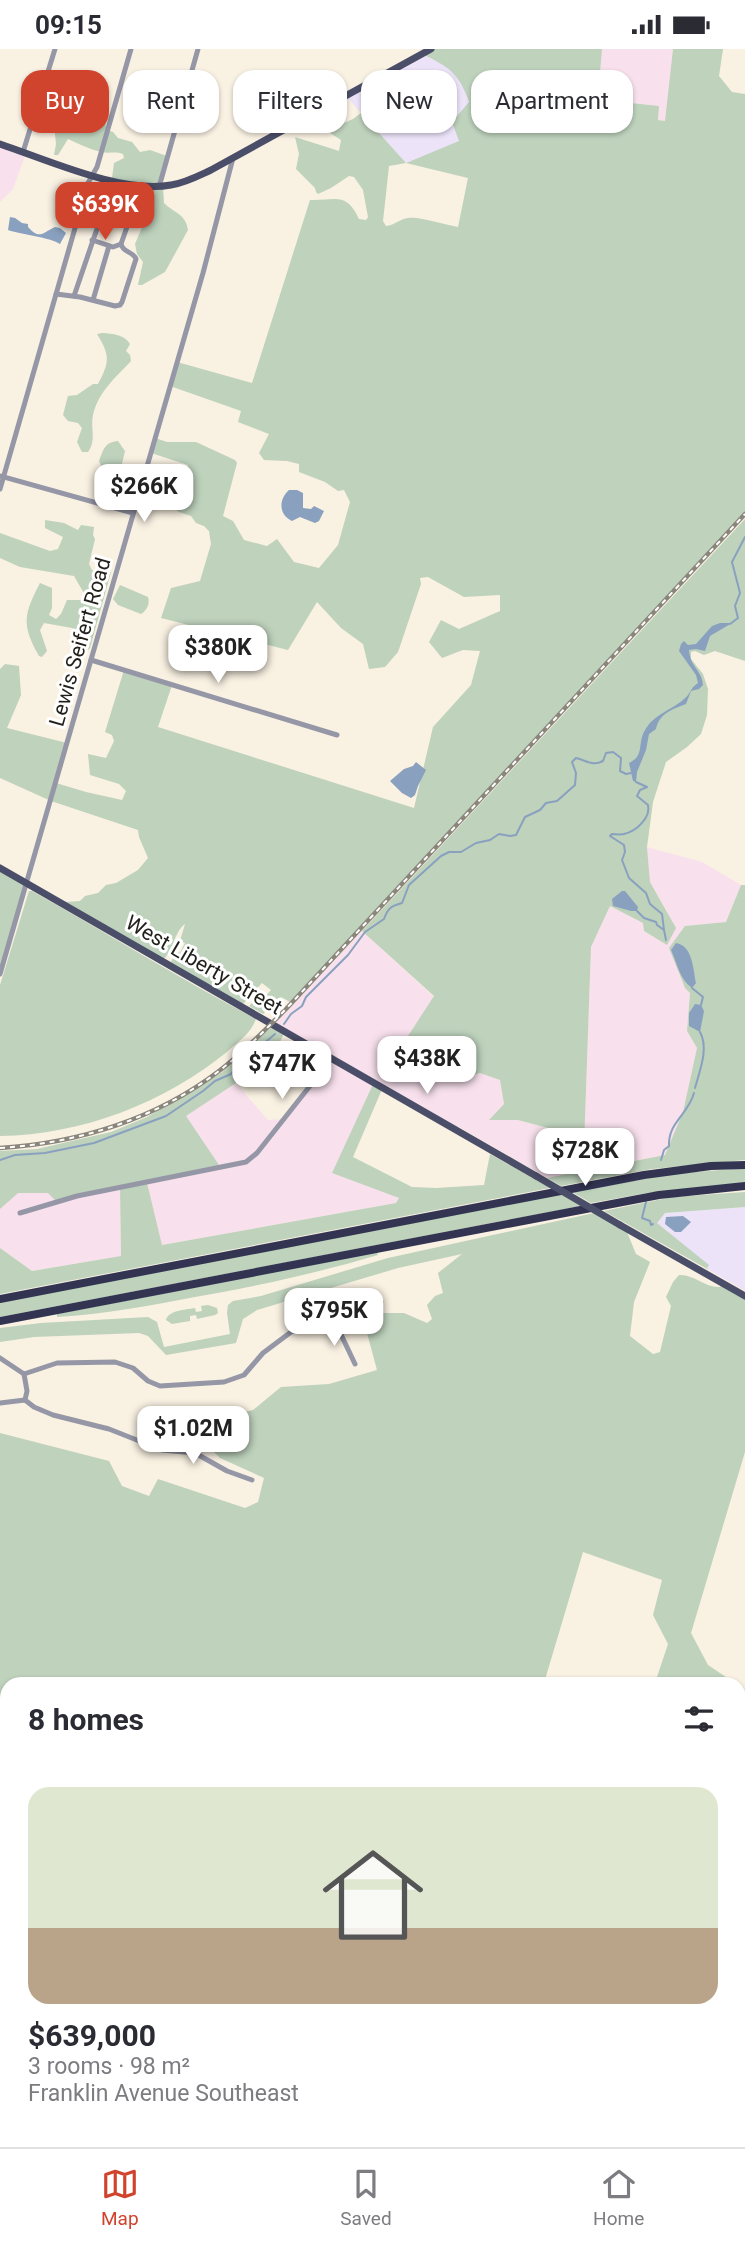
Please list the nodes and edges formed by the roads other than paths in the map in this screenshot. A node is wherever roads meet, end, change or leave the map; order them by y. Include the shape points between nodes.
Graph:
1 (55, 49) edge
2 (131, 49) edge
3 (198, 49) edge
4 (431, 49) edge
5 (0, 144) edge
6 (23, 152) junction
7 (233, 157) junction
8 (93, 176) junction
9 (113, 182) junction
10 (159, 187) junction
11 (109, 196) junction
12 (92, 240) junction
13 (121, 244) junction
14 (109, 246) junction
15 (56, 295) junction
16 (74, 296) junction
17 (93, 300) junction
18 (2, 476) edge
19 (0, 489) edge
20 (133, 513) junction
21 (92, 660) junction
22 (337, 736) dead end
23 (0, 868) edge
24 (27, 883) junction
25 (0, 974) edge
26 (332, 1058) junction
27 (745, 1165) edge
28 (745, 1186) edge
29 (20, 1213) dead end
30 (745, 1296) edge
31 (0, 1299) edge
32 (381, 1302) dead end
33 (0, 1321) edge
34 (336, 1324) junction
35 (0, 1358) edge
36 (355, 1364) dead end
37 (24, 1374) junction
38 (25, 1400) junction
39 (0, 1403) edge
40 (252, 1481) dead end

1 - 6 street
2 - 8 street
3 - 10 street
4 - 7 main road
5 - 6 main road
6 - 8 main road
7 - 10 main road via 185,181
7 - 20 street, Lewis Seifert Road
8 - 9 main road
8 - 15 street
9 - 10 main road
9 - 11 street
11 - 12 street
11 - 13 street via 131,205
12 - 14 street
12 - 16 street
13 - 14 street
13 - 17 street via 136,259 122,302 115,306
14 - 17 street
15 - 16 street
15 - 18 street
16 - 17 street
18 - 19 street
18 - 20 street
20 - 21 street, Lewis Seifert Road
21 - 22 street
21 - 24 street, Lewis Seifert Road
23 - 24 main road, West Liberty Street
24 - 25 street, Lewis Seifert Road
24 - 26 main road, West Liberty Street
26 - 29 street via 248,1161 77,1196
26 - 30 main road, West Liberty Street, bridge
27 - 31 highway via 633,1177
28 - 33 highway via 659,1195
32 - 34 street via 347,1314
34 - 36 street
34 - 37 street via 291,1332 244,1375 224,1382 160,1386 115,1362 57,1363
35 - 37 street
37 - 38 street
38 - 39 street
38 - 40 street via 53,1415 109,1429 167,1451 194,1453

